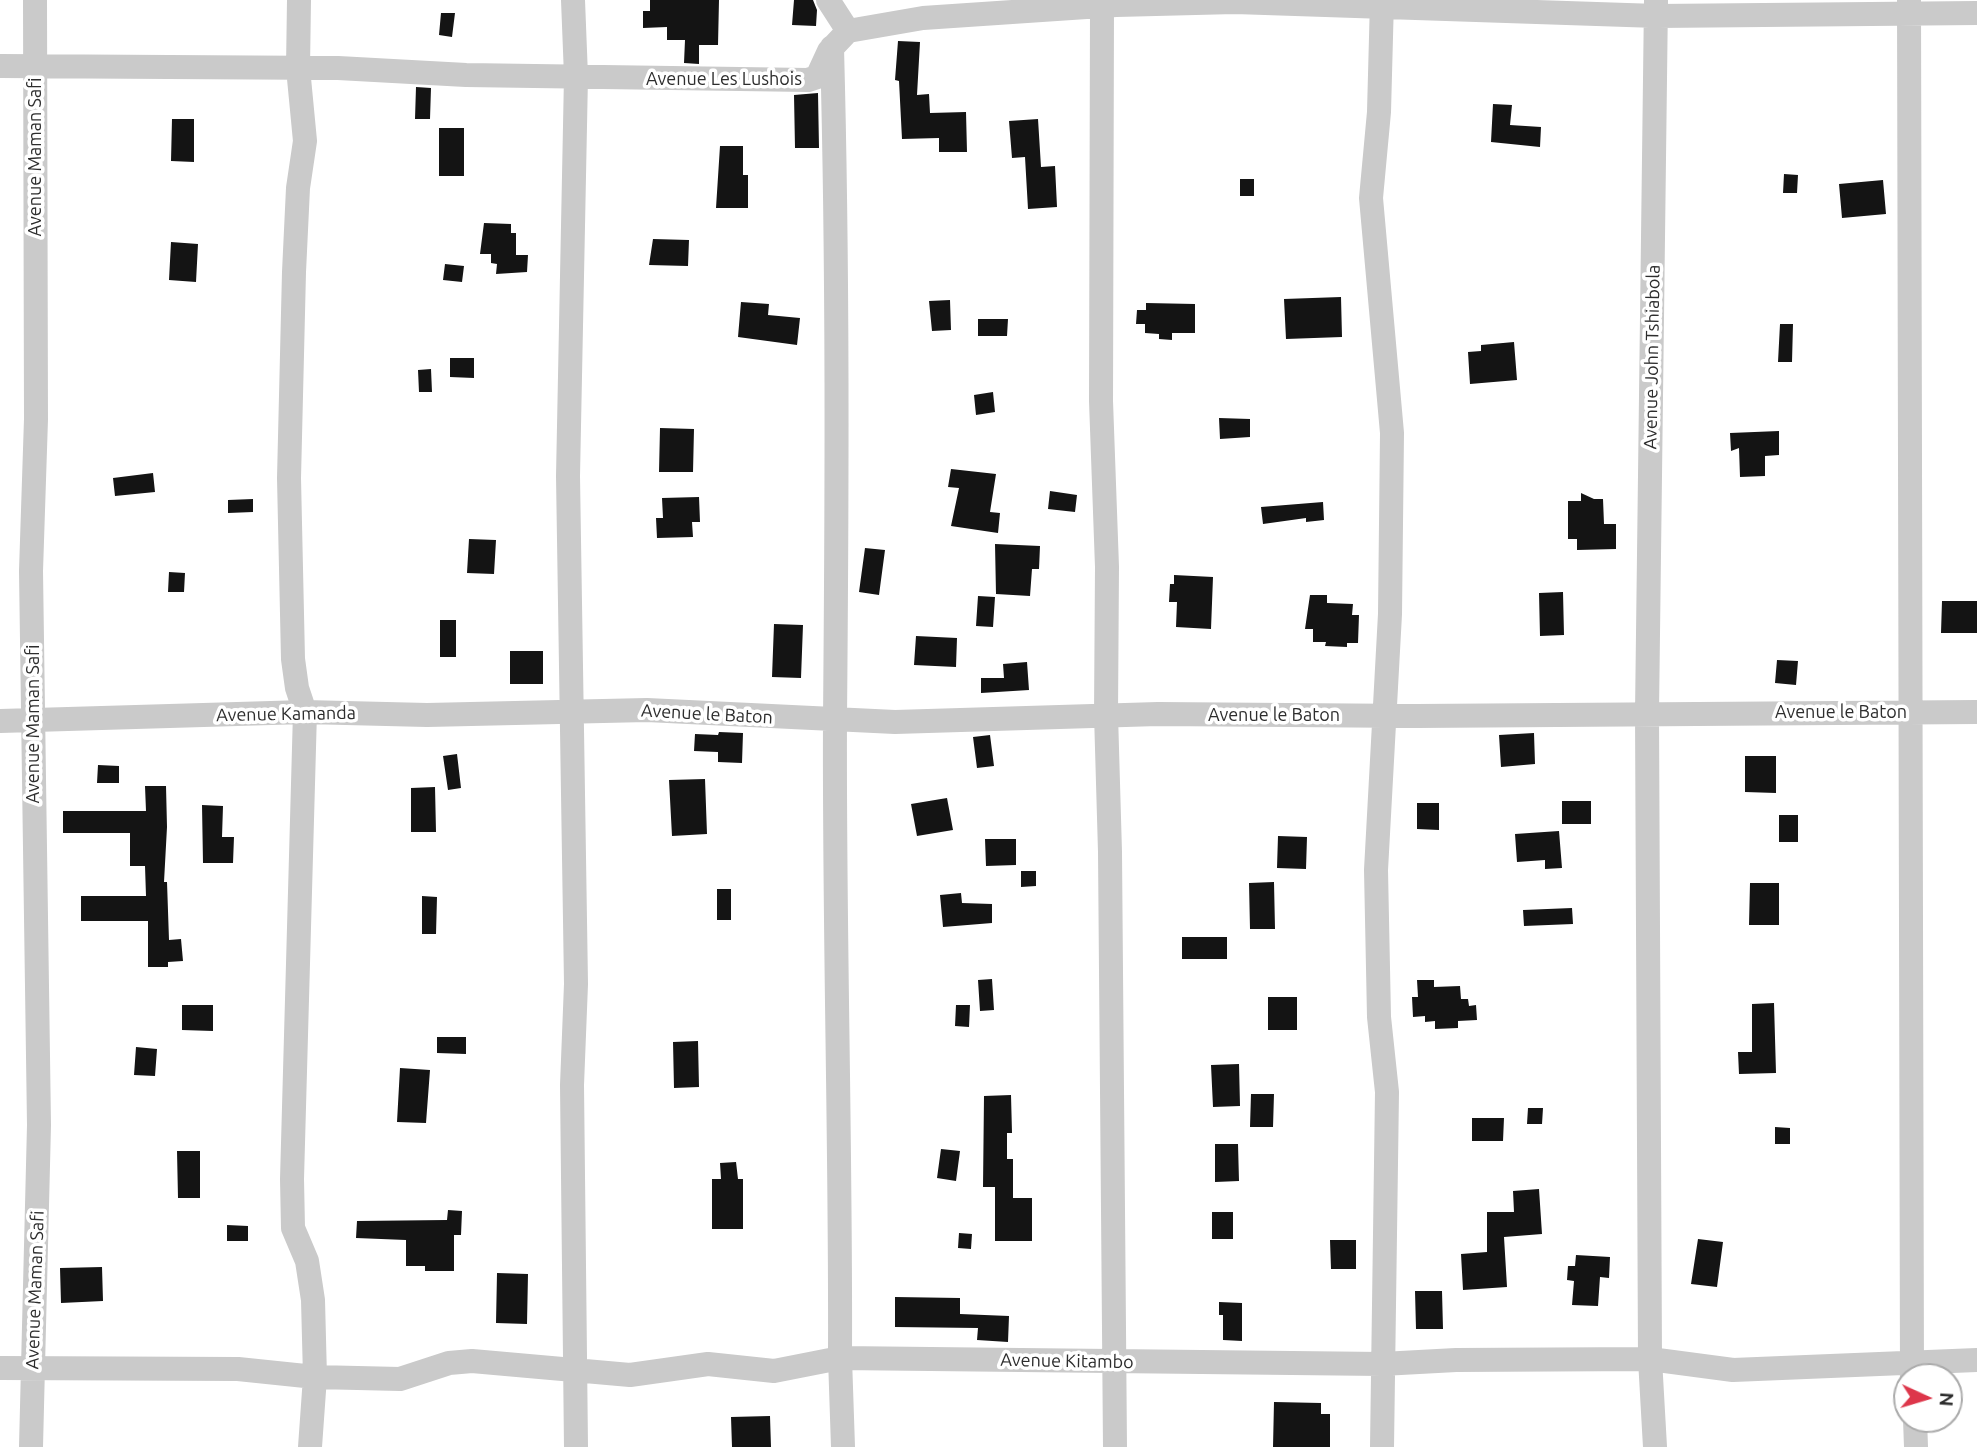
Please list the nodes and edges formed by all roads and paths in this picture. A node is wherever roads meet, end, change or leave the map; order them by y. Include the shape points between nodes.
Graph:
1 (35, 0) edge
2 (299, 0) edge
3 (573, 0) edge
4 (828, 0) edge
5 (1111, 4) edge
6 (1382, 4) edge
7 (1909, 7) edge
8 (1656, 8) edge
9 (1977, 13) edge
10 (840, 39) junction
11 (0, 66) edge
12 (35, 66) junction
13 (298, 68) junction
14 (576, 76) junction
15 (305, 712) junction
16 (1911, 712) junction
17 (1977, 712) edge
18 (572, 713) junction
19 (1647, 713) junction
20 (1106, 714) junction
21 (1385, 716) junction
22 (835, 720) junction
23 (0, 721) edge
24 (33, 721) junction
25 (840, 1358) junction
26 (1650, 1359) junction
27 (1977, 1360) edge
28 (1114, 1362) junction
29 (1912, 1363) edge
30 (1958, 1363) edge
31 (1382, 1364) junction
32 (0, 1368) edge
33 (33, 1368) junction
34 (575, 1370) junction
35 (1893, 1370) edge
36 (315, 1377) junction
37 (31, 1447) edge
38 (310, 1447) edge
39 (576, 1447) edge
40 (843, 1447) edge
41 (1115, 1447) edge
42 (1382, 1447) edge
43 (1655, 1447) edge

1 - 12 street, Avenue Maman Safi
2 - 13 street
3 - 14 street
4 - 10 street
5 - 6 street
5 - 10 street via 923,18
5 - 20 street via 1101,401
6 - 8 street
6 - 21 street via 1371,198 1392,433
7 - 8 street
7 - 9 street
7 - 16 street
8 - 19 street, Avenue John Tshiabola
10 - 14 street, Avenue Les Lushois via 817,77 807,80
10 - 22 street
11 - 12 street, Avenue Les Lushois
12 - 13 street, Avenue Les Lushois
12 - 24 street, Avenue Maman Safi
13 - 14 street, Avenue Les Lushois
13 - 15 street via 305,141 294,272 289,478 293,659
14 - 18 street via 568,393
15 - 18 street, Avenue Kamanda
15 - 24 street, Avenue Kamanda
15 - 36 street via 292,1179 293,1228 311,1278
16 - 17 street, Avenue le Baton
16 - 19 street, Avenue le Baton
16 - 29 street
18 - 22 street, Avenue le Baton via 647,710
18 - 34 street
19 - 21 street, Avenue le Baton
19 - 26 street, Avenue John Tshiabola
20 - 21 street, Avenue le Baton
20 - 22 street, Avenue le Baton
20 - 28 street
21 - 31 street via 1376,870 1379,1017 1387,1092
22 - 25 street
23 - 24 street, Avenue Kamanda
24 - 33 street, Avenue Maman Safi via 39,1125
25 - 28 street, Avenue Kitambo
25 - 34 street, Avenue Kitambo via 774,1371 708,1364 630,1376
25 - 40 street
26 - 31 street, Avenue Kitambo
26 - 35 street, Avenue Kitambo via 1733,1370
26 - 43 street, Avenue John Tshiabola
27 - 30 street, Avenue Kitambo
28 - 31 street, Avenue Kitambo
28 - 41 street
31 - 42 street
32 - 33 street, Avenue Kitambo
33 - 36 street, Avenue Kitambo via 238,1369
33 - 37 street, Avenue Maman Safi
34 - 36 street, Avenue Kitambo via 472,1361 449,1363 400,1379
34 - 39 street
36 - 38 street

